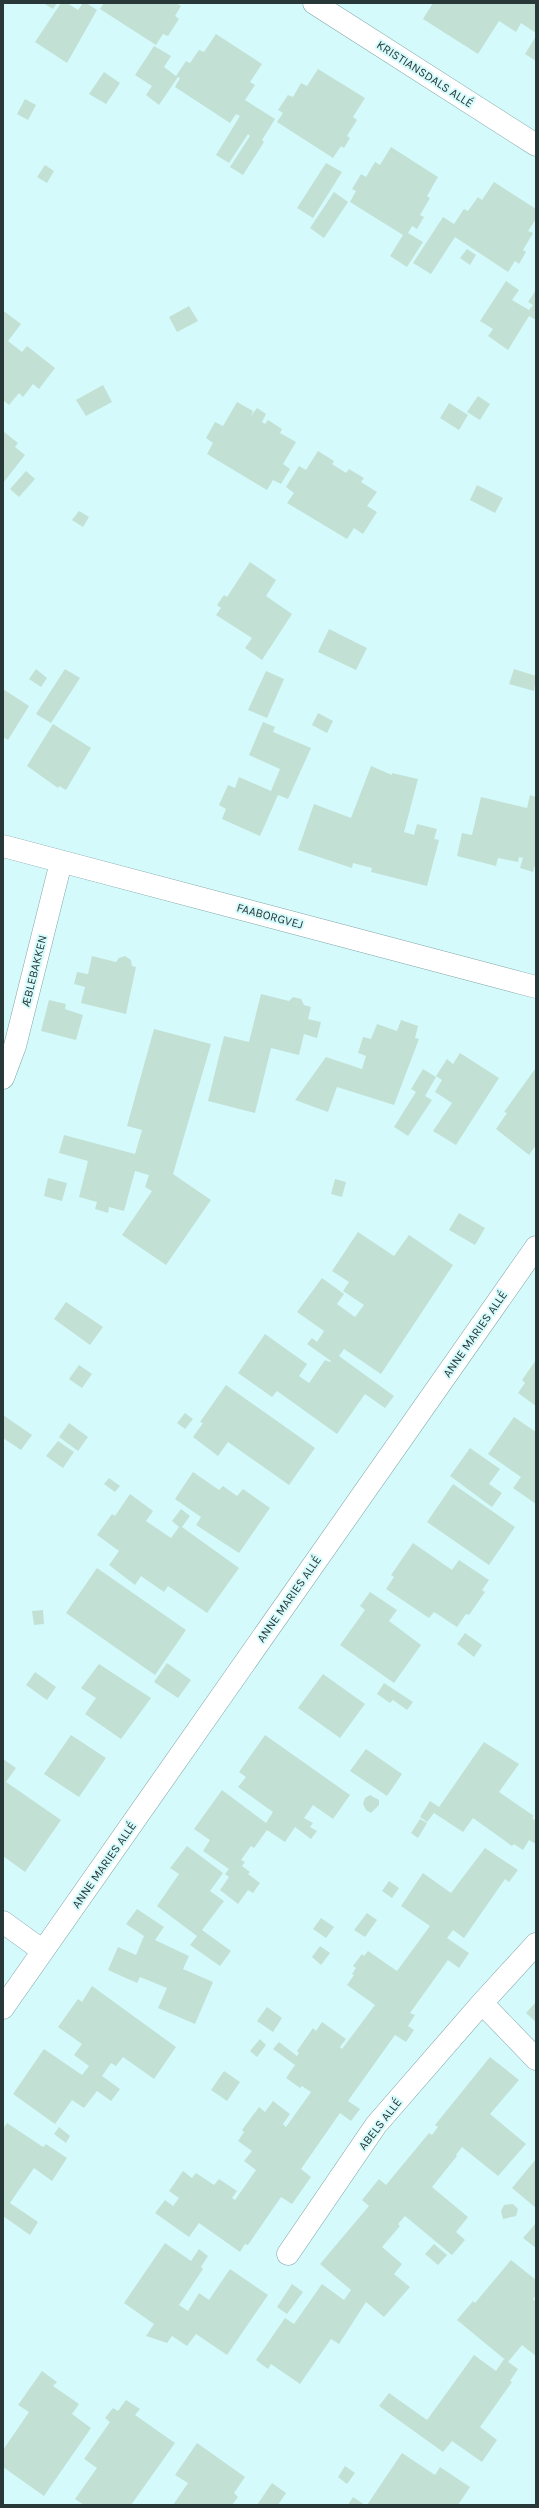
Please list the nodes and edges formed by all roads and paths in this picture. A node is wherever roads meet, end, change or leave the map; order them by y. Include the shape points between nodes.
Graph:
1 (314, 3) edge
2 (536, 145) edge
3 (3, 846) edge
4 (61, 862) junction
5 (536, 987) edge
6 (3, 1078) edge
7 (536, 1247) edge
8 (3, 1922) edge
9 (536, 1944) edge
10 (43, 1951) junction
11 (482, 2003) junction
12 (3, 2008) edge
13 (536, 2060) edge
14 (288, 2254) dead end

1 - 2 street, KRISTIANSDALS ALLÉ
3 - 4 street, FAABORGVEJ
4 - 5 street, FAABORGVEJ
4 - 6 street, ÆBLEBAKKEN via 15,1046
7 - 10 street, ANNE MARIES ALLÉ
8 - 10 street
9 - 11 street, ABELS ALLÉ
10 - 12 street, ANNE MARIES ALLÉ
11 - 13 street
11 - 14 street, ABELS ALLÉ via 376,2125

